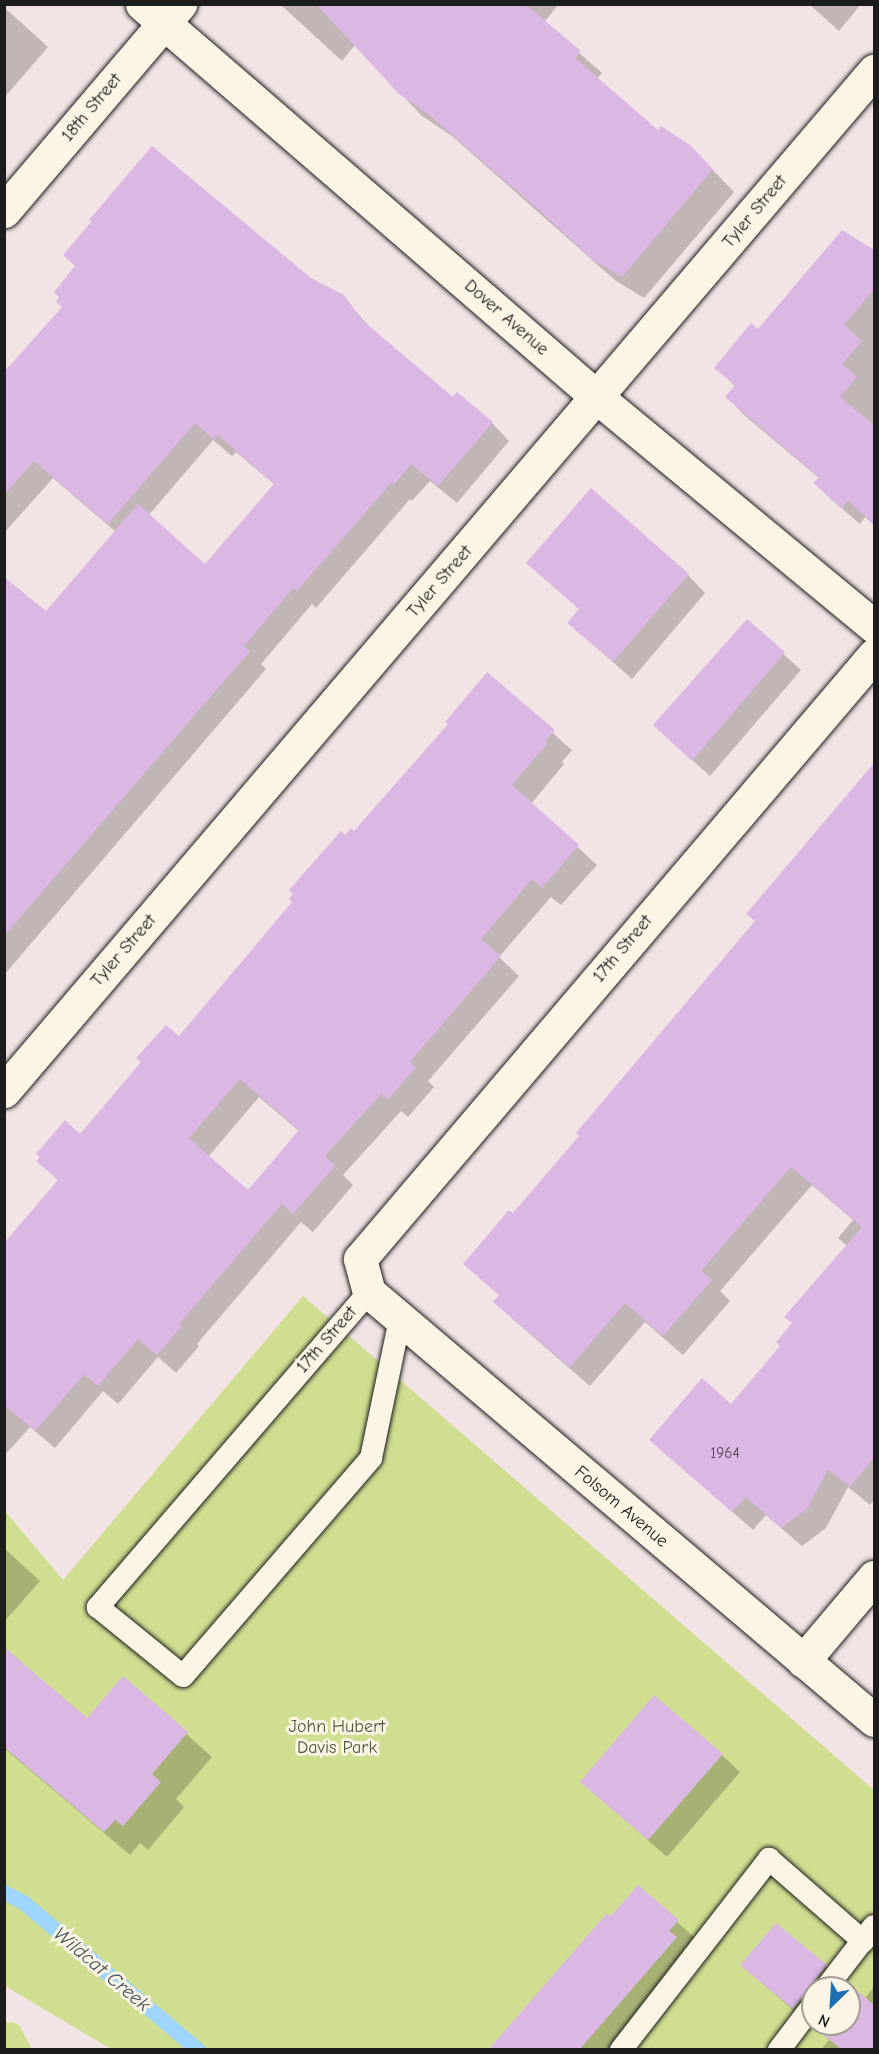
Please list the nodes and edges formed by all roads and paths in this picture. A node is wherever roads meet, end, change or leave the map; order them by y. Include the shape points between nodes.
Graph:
1 (162, 11) edge
2 (874, 71) edge
3 (4, 212) edge
4 (598, 398) junction
5 (874, 626) edge
6 (874, 655) edge
7 (4, 1091) edge
8 (369, 1292) junction
9 (400, 1319) junction
10 (874, 1577) edge
11 (803, 1661) junction
12 (874, 1720) edge
13 (869, 1933) edge
14 (835, 1976) edge
15 (801, 2021) edge
16 (621, 2049) edge
17 (779, 2049) edge

1 - 3 street, 18th Street
1 - 4 street, Dover Avenue
2 - 4 street, Tyler Street
4 - 5 street, Dover Avenue
4 - 7 street, Tyler Street
6 - 8 street, 17th Street via 360,1258
8 - 9 street, Folsom Avenue
8 - 9 lane, 17th Street via 98,1607 183,1676 371,1458
9 - 11 street, Folsom Avenue
10 - 11 street
11 - 12 street, Folsom Avenue
13 - 14 lane
13 - 16 lane via 769,1859
15 - 17 lane

